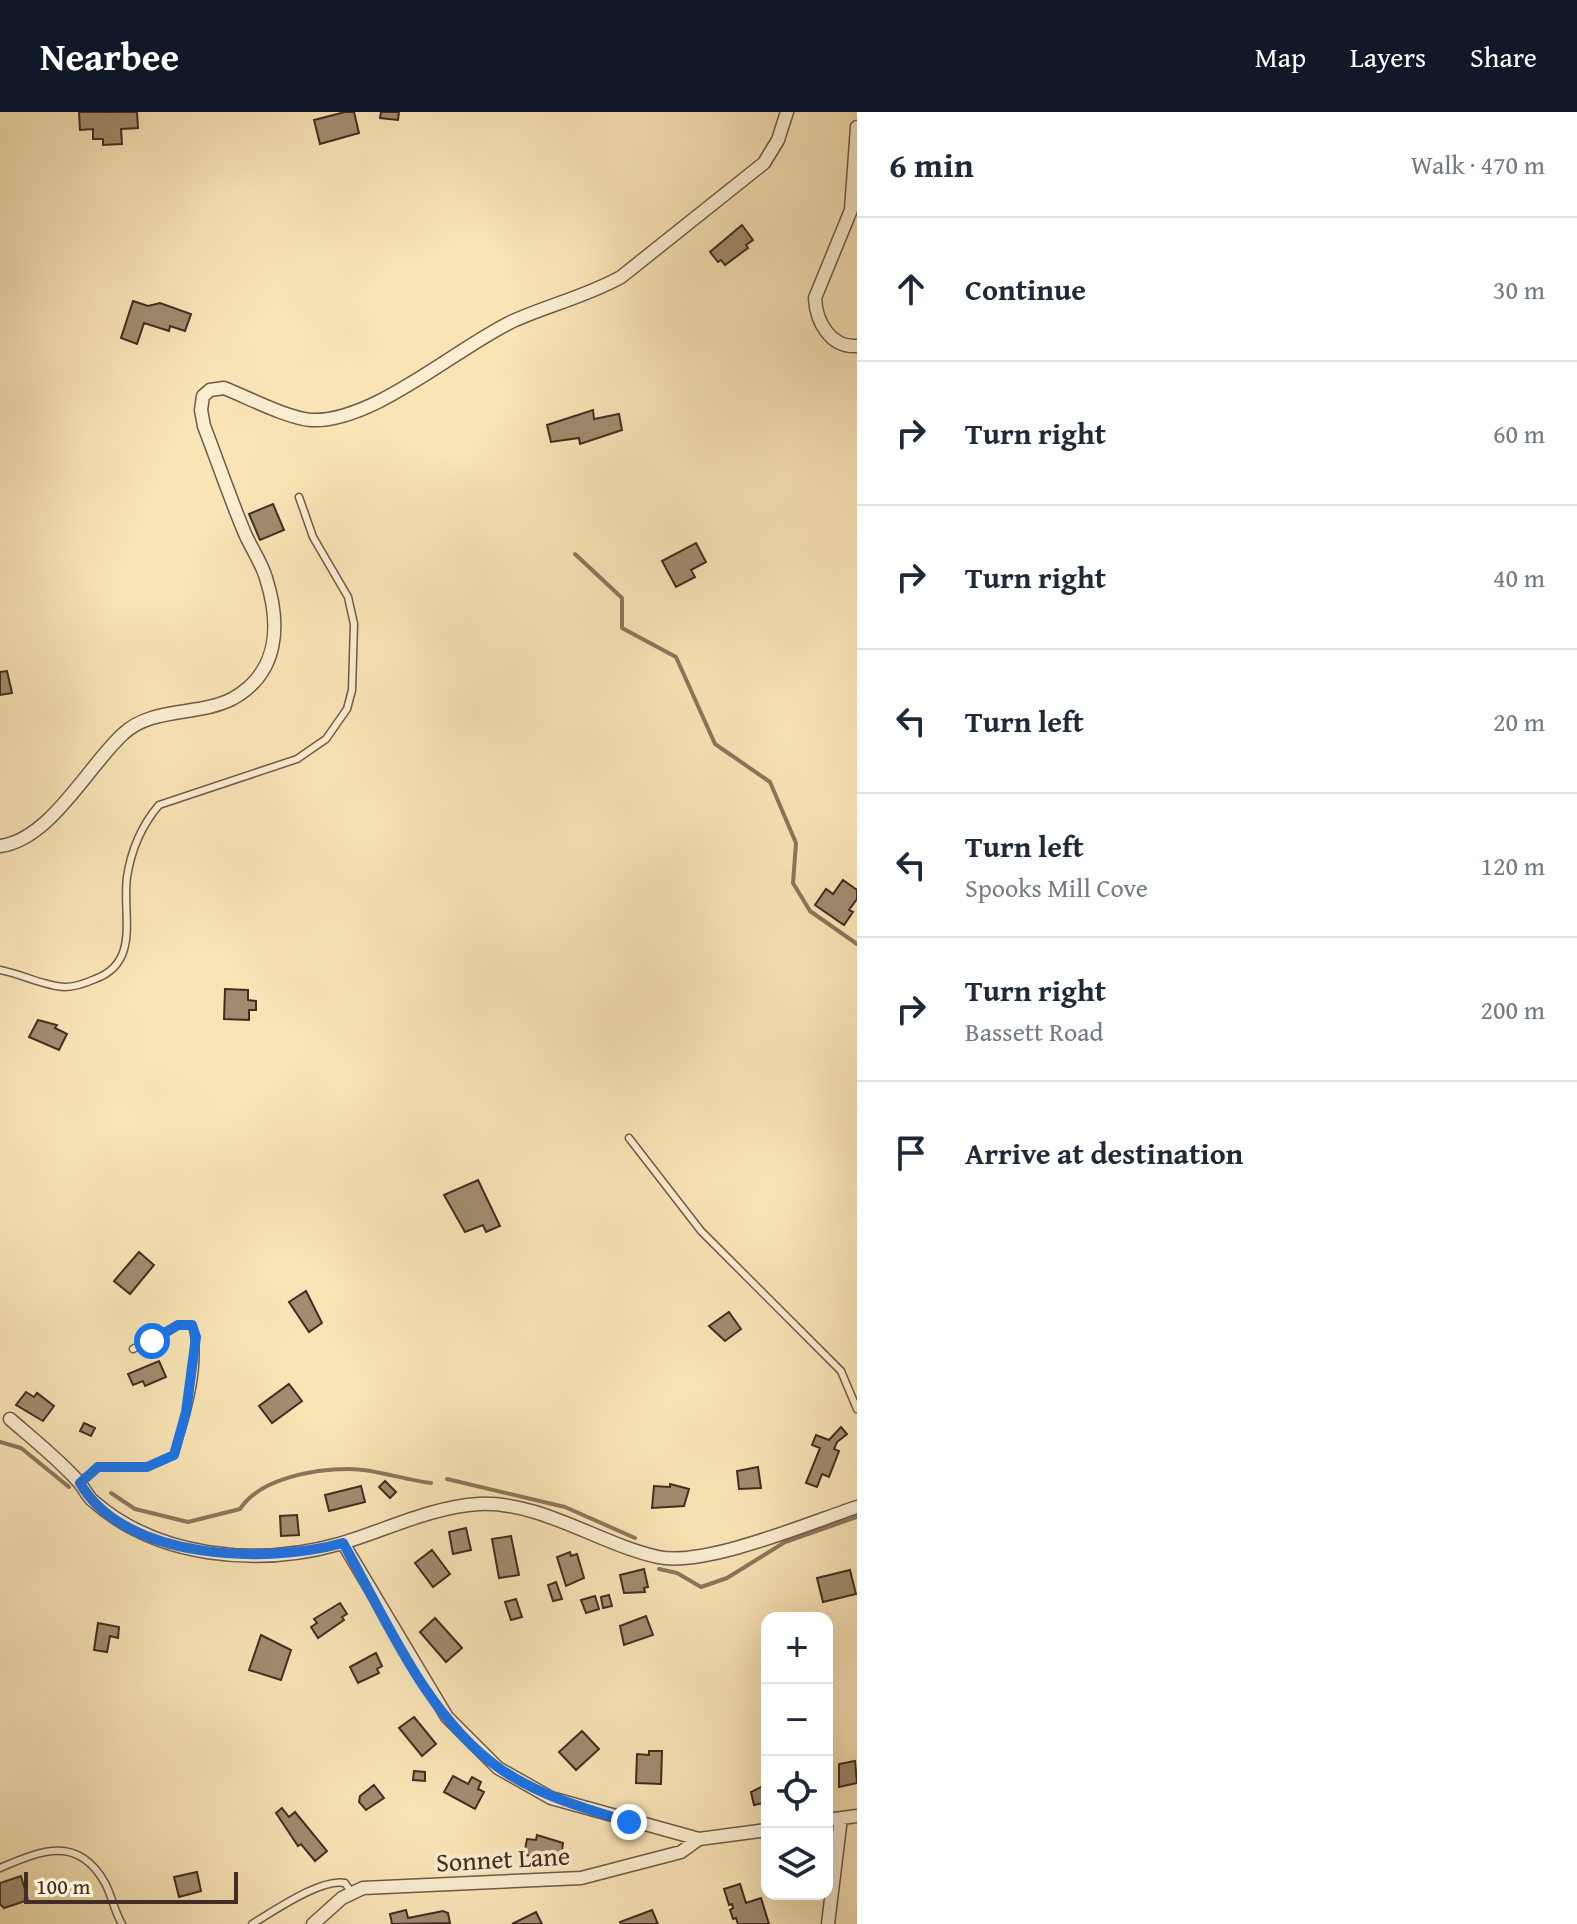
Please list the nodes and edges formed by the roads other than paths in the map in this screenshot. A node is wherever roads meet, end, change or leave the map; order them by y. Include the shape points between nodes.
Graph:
1 (787, 112) edge
2 (857, 127) edge
3 (857, 346) edge
4 (299, 497) dead end
5 (0, 846) edge
6 (0, 970) edge
7 (629, 1138) dead end
8 (133, 1349) dead end
9 (857, 1409) edge
10 (10, 1419) dead end
11 (80, 1483) junction
12 (857, 1507) edge
13 (343, 1543) junction
14 (857, 1816) edge
15 (841, 1818) junction
16 (833, 1819) edge
17 (761, 1831) edge
18 (699, 1839) junction
19 (0, 1868) edge
20 (352, 1893) junction
21 (122, 1924) edge
22 (252, 1924) edge
23 (313, 1924) edge
24 (828, 1924) edge

1 - 5 street via 764,163 621,277 511,322 398,392 338,417 308,420 224,388 203,396 204,426 266,578 275,635 268,667 232,699 156,717 124,732 54,813 25,838
2 - 3 street via 851,210 815,298 816,313 832,338
4 - 6 lane via 313,537 354,616 352,690 338,726 297,759 166,801 153,812 128,873 124,953 105,975 69,987
7 - 9 lane via 701,1231 841,1371
8 - 11 lane via 178,1325 192,1325 195,1363 174,1455 147,1467 98,1467
10 - 11 street
11 - 13 street via 91,1499 120,1520 185,1549 269,1553
12 - 13 street via 719,1551 679,1558 661,1558 527,1512 479,1504
13 - 18 street via 447,1717 498,1768 551,1798
14 - 15 street
15 - 16 street
15 - 24 street
17 - 18 street
18 - 20 street, Sonnet Lane via 681,1852 581,1878 377,1887
19 - 21 lane via 34,1853 64,1849 88,1859 107,1885
20 - 22 lane via 338,1881 305,1893
20 - 23 street, Sonnet Lane

